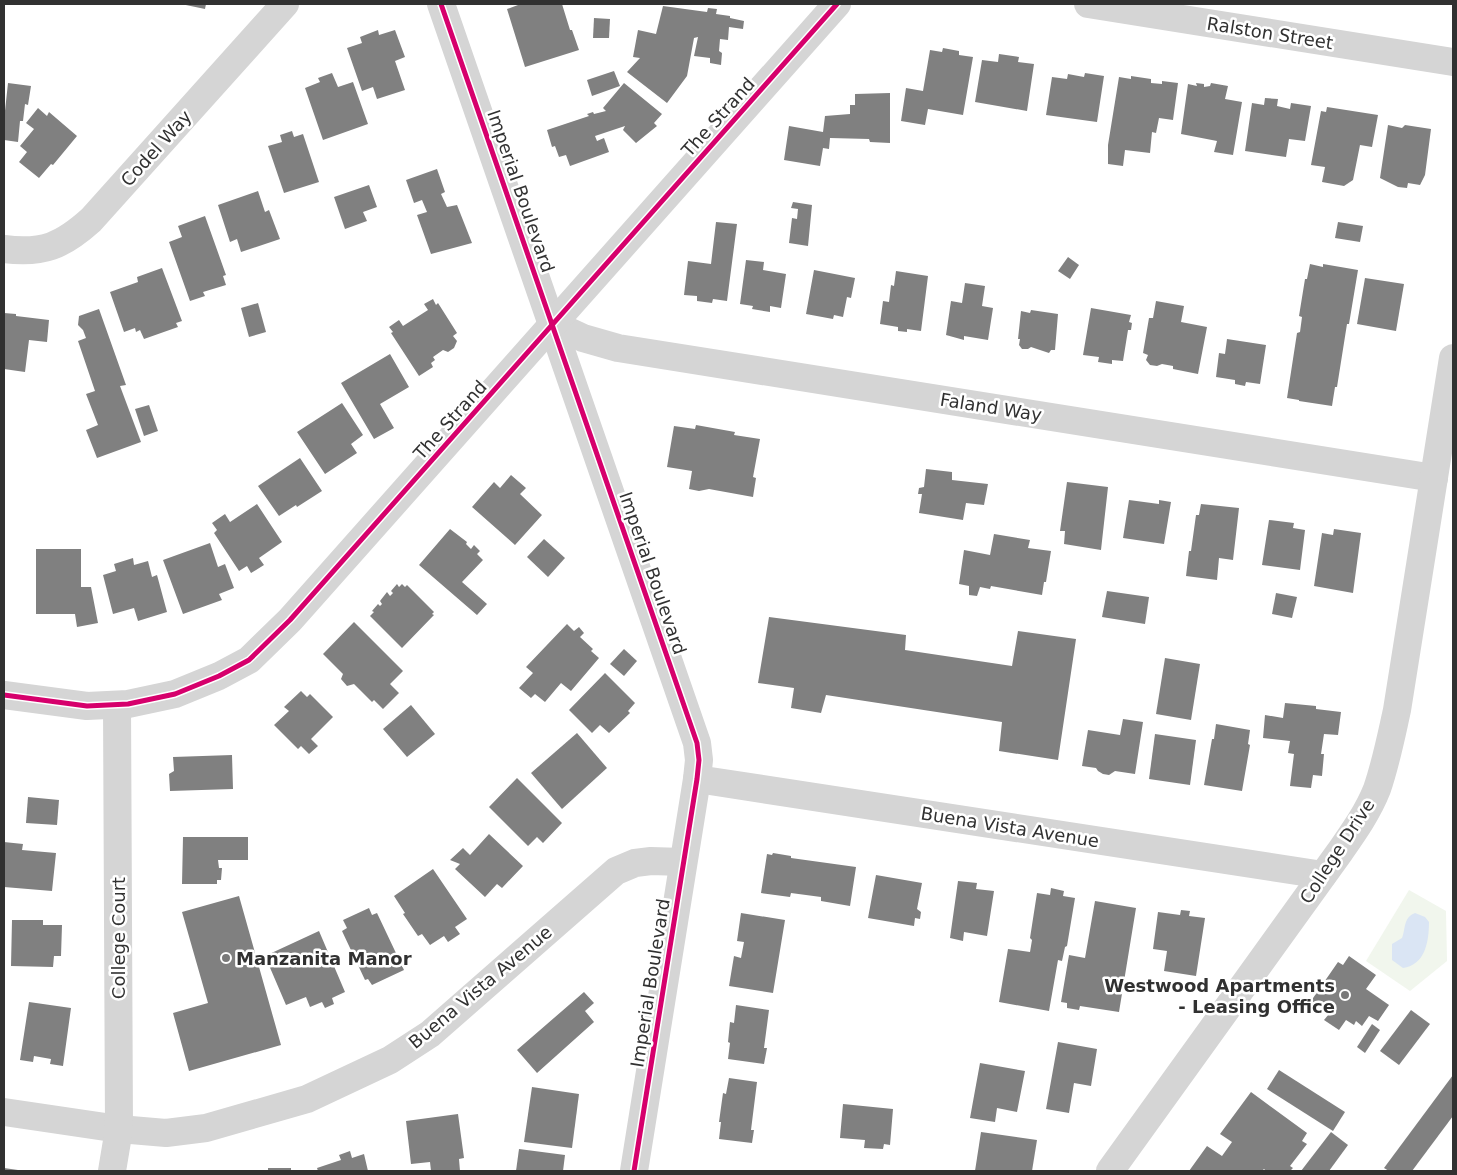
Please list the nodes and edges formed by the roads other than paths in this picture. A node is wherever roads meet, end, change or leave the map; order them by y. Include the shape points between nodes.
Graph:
1 (285, 4) edge
2 (441, 4) edge
3 (837, 4) edge
4 (1088, 4) edge
5 (1453, 62) edge
6 (4, 249) edge
7 (552, 324) junction
8 (1453, 358) edge
9 (1434, 478) junction
10 (4, 695) edge
11 (117, 705) junction
12 (697, 779) junction
13 (683, 862) junction
14 (1323, 875) junction
15 (4, 1112) edge
16 (119, 1129) junction
17 (112, 1171) edge
18 (634, 1171) edge
19 (1110, 1171) edge

1 - 6 street, Codel Way via 92,220 72,237 46,249
2 - 7 street, Imperial Boulevard
3 - 7 street, The Strand
4 - 5 street, Ralston Street
7 - 9 street, Faland Way via 583,338 618,348
7 - 11 street, The Strand via 290,620 249,660 175,694
7 - 12 street, Imperial Boulevard via 697,743
8 - 9 street, College Drive
9 - 14 street, College Drive via 1388,751 1376,790 1361,822
10 - 11 street, The Strand via 87,706
11 - 16 street, College Court
12 - 13 street, Imperial Boulevard
12 - 14 street, Buena Vista Avenue
13 - 16 street, Buena Vista Avenue via 635,863 616,871 430,1034 390,1060 307,1100 206,1128 166,1133
13 - 18 street, Imperial Boulevard
14 - 19 street, College Drive
15 - 16 street, Buena Vista Avenue
16 - 17 street, College Court

